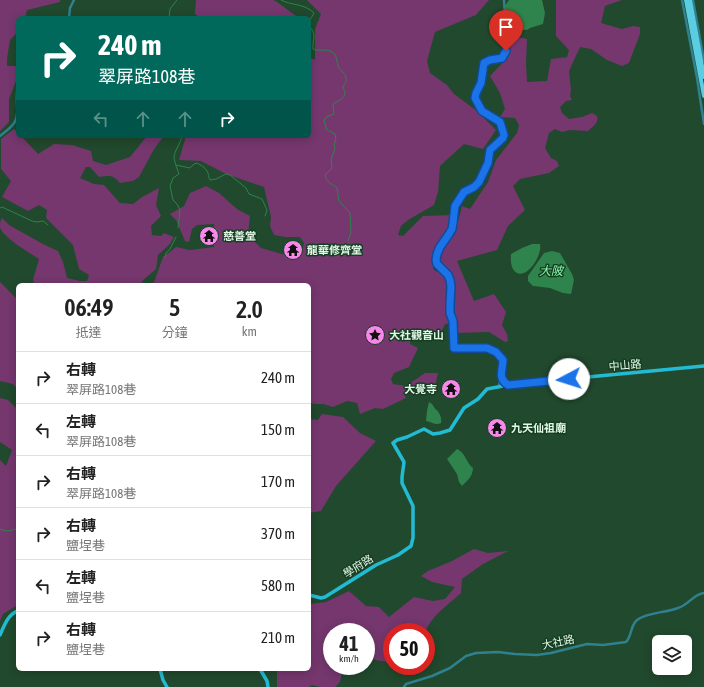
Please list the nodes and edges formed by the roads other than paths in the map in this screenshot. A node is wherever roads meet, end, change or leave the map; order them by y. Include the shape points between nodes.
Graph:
1 (74, 0) edge
2 (504, 0) edge
3 (682, 0) edge
4 (686, 0) edge
5 (690, 0) edge
6 (693, 0) edge
7 (69, 16) edge
8 (704, 61) edge
9 (704, 77) edge
10 (704, 96) edge
11 (16, 117) edge
12 (704, 124) edge
13 (0, 136) edge
14 (704, 366) edge
15 (501, 376) junction
16 (508, 385) junction
17 (499, 386) junction
18 (413, 542) joint
19 (704, 593) edge
20 (311, 596) edge
21 (16, 612) edge
22 (0, 635) edge
23 (161, 671) edge
24 (261, 671) edge
25 (167, 687) edge
26 (268, 687) edge
27 (404, 687) edge

1 - 7 street
2 - 15 street via 506,51 502,58 484,63 481,83 475,96 482,111 500,122 504,136 490,150 488,163 479,182 464,192 455,206 452,229 440,247 436,260 450,280 454,348 487,348 496,352 503,361
3 - 12 street
4 - 10 highway
5 - 9 highway
6 - 8 street
11 - 13 street via 13,125
14 - 16 main road, 中山路
15 - 16 street
15 - 17 street
16 - 17 main road, 中山路
17 - 18 main road, 中山路 via 486,389 478,399 464,408 450,430 433,434 424,429 393,443 404,462 402,480 413,506
18 - 20 main road, 學府路 via 407,549 325,597
19 - 27 street, 大社路 via 698,594 680,608 639,619 634,623 626,642 587,644 537,655 476,653 466,656 450,668 406,684
21 - 22 main road via 8,619
23 - 25 main road
24 - 26 main road

